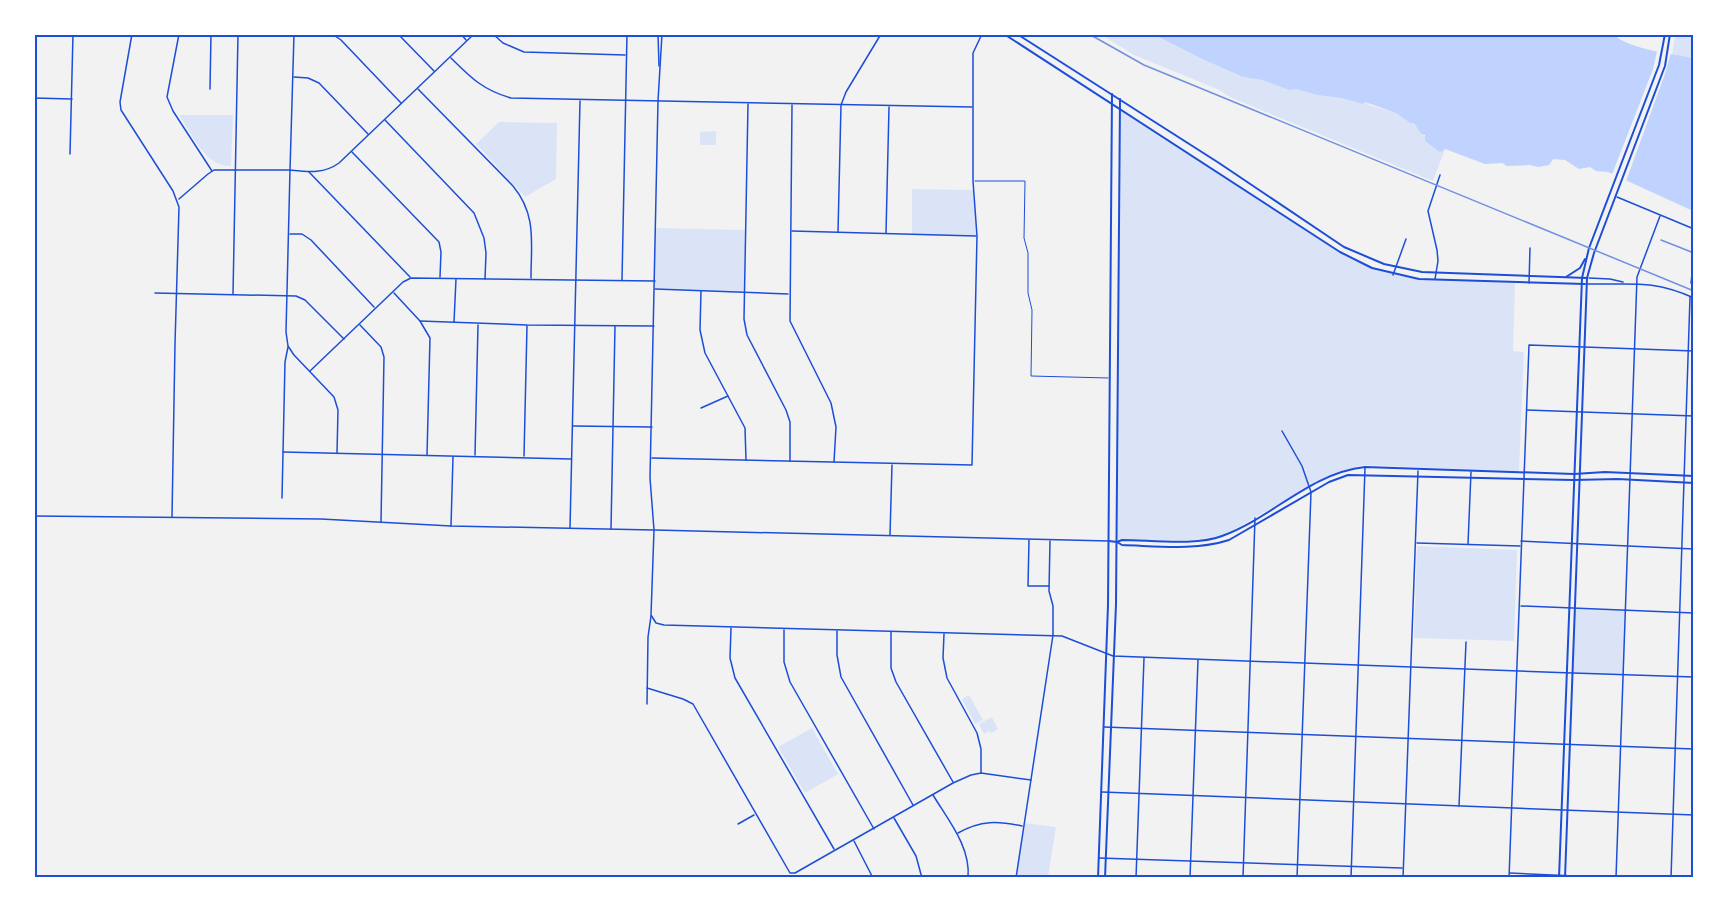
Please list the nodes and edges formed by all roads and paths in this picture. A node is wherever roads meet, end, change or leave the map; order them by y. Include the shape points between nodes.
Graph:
1 (73, 34) edge
2 (132, 34) edge
3 (179, 34) edge
4 (211, 34) edge
5 (238, 34) edge
6 (294, 34) edge
7 (332, 34) edge
8 (398, 34) edge
9 (461, 34) edge
10 (474, 34) edge
11 (494, 34) edge
12 (627, 34) edge
13 (658, 34) edge
14 (662, 34) edge
15 (881, 34) edge
16 (982, 34) edge
17 (1004, 34) edge
18 (1017, 34) edge
19 (1665, 34) edge
20 (1670, 34) edge
21 (467, 41) junction
22 (626, 55) junction
23 (450, 57) junction
24 (660, 67) junction
25 (434, 72) junction
26 (293, 77) junction
27 (210, 89) dead end
28 (418, 89) junction
29 (1112, 94) junction
30 (34, 98) edge
31 (72, 99) junction
32 (1120, 99) junction
33 (580, 100) junction
34 (626, 101) junction
35 (658, 101) junction
36 (748, 103) junction
37 (401, 104) junction
38 (792, 104) junction
39 (841, 105) junction
40 (1111, 105) junction
41 (889, 106) junction
42 (973, 107) junction
43 (1120, 111) junction
44 (385, 120) junction
45 (368, 135) junction
46 (352, 151) junction
47 (70, 154) dead end
48 (236, 169) junction
49 (290, 170) junction
50 (212, 171) junction
51 (309, 172) junction
52 (1440, 175) dead end
53 (973, 181) junction
54 (1616, 196) junction
55 (178, 200) junction
56 (1660, 216) junction
57 (1694, 230) edge
58 (790, 231) junction
59 (838, 232) junction
60 (886, 233) junction
61 (289, 234) junction
62 (977, 236) junction
63 (1406, 239) dead end
64 (1530, 248) dead end
65 (1586, 256) junction
66 (1694, 256) edge
67 (1396, 267) junction
68 (1436, 272) junction
69 (1393, 274) junction
70 (1529, 275) junction
71 (440, 277) junction
72 (1564, 277) junction
73 (411, 278) junction
74 (456, 278) junction
75 (576, 278) junction
76 (1582, 278) junction
77 (1587, 278) junction
78 (485, 279) junction
79 (531, 279) junction
80 (622, 280) junction
81 (1434, 280) junction
82 (655, 281) junction
83 (1623, 282) junction
84 (1529, 283) junction
85 (1637, 283) junction
86 (1691, 283) dead end
87 (1581, 284) junction
88 (1586, 284) junction
89 (655, 289) junction
90 (701, 291) junction
91 (394, 292) junction
92 (154, 293) dead end
93 (744, 293) junction
94 (178, 294) junction
95 (233, 294) junction
96 (789, 294) junction
97 (287, 295) junction
98 (1692, 297) edge
99 (376, 308) junction
100 (420, 321) junction
101 (454, 322) junction
102 (359, 324) junction
103 (478, 324) junction
104 (527, 325) junction
105 (575, 326) junction
106 (615, 326) junction
107 (654, 326) junction
108 (344, 339) junction
109 (288, 346) junction
110 (1579, 347) junction
111 (1583, 347) junction
112 (1634, 349) junction
113 (1689, 351) junction
114 (1694, 351) edge
115 (310, 371) junction
116 (1117, 377) junction
117 (1110, 378) junction
118 (729, 396) junction
119 (701, 408) dead end
120 (1526, 410) junction
121 (1576, 412) junction
122 (1581, 412) junction
123 (1632, 414) junction
124 (1687, 416) junction
125 (1694, 416) edge
126 (573, 426) junction
127 (613, 426) junction
128 (652, 426) junction
129 (1282, 431) dead end
130 (283, 452) junction
131 (337, 453) junction
132 (382, 454) junction
133 (428, 455) junction
134 (453, 456) junction
135 (475, 457) junction
136 (524, 458) junction
137 (651, 458) junction
138 (572, 459) junction
139 (746, 460) junction
140 (790, 461) junction
141 (834, 462) junction
142 (892, 464) junction
143 (1365, 467) junction
144 (1418, 469) junction
145 (1471, 471) junction
146 (1365, 473) junction
147 (1524, 473) junction
148 (1630, 473) junction
149 (1574, 474) junction
150 (1580, 474) junction
151 (1418, 475) junction
152 (1684, 476) junction
153 (1694, 476) edge
154 (1471, 477) junction
155 (1524, 478) junction
156 (1574, 480) junction
157 (1630, 480) junction
158 (1580, 481) junction
159 (1684, 483) junction
160 (1694, 483) edge
161 (1310, 486) junction
162 (1311, 492) junction
163 (282, 498) dead end
164 (34, 516) edge
165 (172, 517) junction
166 (1255, 518) junction
167 (381, 523) junction
168 (1256, 524) junction
169 (451, 526) junction
170 (570, 529) junction
171 (611, 530) junction
172 (654, 530) junction
173 (890, 535) junction
174 (1029, 539) junction
175 (1050, 540) junction
176 (1109, 541) junction
177 (1521, 541) junction
178 (1117, 542) junction
179 (1415, 543) junction
180 (1468, 544) junction
181 (1572, 544) junction
182 (1577, 544) junction
183 (1521, 546) junction
184 (1628, 546) junction
185 (1682, 548) junction
186 (1694, 549) edge
187 (1049, 586) junction
188 (1519, 606) junction
189 (1569, 609) junction
190 (1574, 609) junction
191 (1625, 610) junction
192 (1680, 612) junction
193 (1694, 613) edge
194 (651, 615) junction
195 (731, 628) junction
196 (784, 629) junction
197 (837, 630) junction
198 (891, 631) junction
199 (944, 633) junction
200 (1053, 635) junction
201 (1466, 642) dead end
202 (1106, 654) junction
203 (1113, 656) junction
204 (1144, 657) junction
205 (1198, 659) junction
206 (1251, 661) junction
207 (1304, 663) junction
208 (1358, 665) junction
209 (1411, 667) junction
210 (1465, 669) junction
211 (1516, 671) junction
212 (1567, 673) junction
213 (1572, 673) junction
214 (1623, 675) junction
215 (1678, 677) junction
216 (1694, 677) edge
217 (647, 688) junction
218 (647, 704) dead end
219 (1103, 727) junction
220 (1111, 727) junction
221 (1142, 729) junction
222 (1196, 730) junction
223 (1249, 732) junction
224 (1302, 734) junction
225 (1356, 736) junction
226 (1408, 738) junction
227 (1462, 740) junction
228 (1514, 742) junction
229 (1564, 744) junction
230 (1570, 744) junction
231 (1621, 746) junction
232 (1676, 748) junction
233 (1694, 749) edge
234 (981, 773) junction
235 (1031, 780) junction
236 (953, 783) junction
237 (1101, 792) junction
238 (1108, 792) junction
239 (1140, 793) junction
240 (933, 795) junction
241 (1193, 796) junction
242 (1246, 797) junction
243 (1299, 800) junction
244 (1353, 802) junction
245 (1406, 804) junction
246 (914, 805) junction
247 (1459, 806) junction
248 (1511, 807) junction
249 (1562, 809) junction
250 (1567, 810) junction
251 (1618, 812) junction
252 (755, 814) junction
253 (1673, 814) junction
254 (1694, 815) edge
255 (893, 818) junction
256 (738, 824) dead end
257 (1023, 826) junction
258 (874, 829) junction
259 (957, 834) junction
260 (854, 840) junction
261 (835, 850) junction
262 (1099, 858) junction
263 (1106, 858) junction
264 (1137, 859) junction
265 (1190, 861) junction
266 (1244, 863) junction
267 (1297, 865) junction
268 (1351, 867) junction
269 (1403, 868) junction
270 (795, 873) junction
271 (1509, 873) junction
272 (1559, 876) edge
273 (1565, 876) edge
274 (1616, 877) edge
275 (797, 878) edge
276 (873, 878) edge
277 (922, 878) edge
278 (968, 878) edge
279 (1016, 878) edge
280 (1098, 878) edge
281 (1105, 878) edge
282 (1136, 878) edge
283 (1190, 878) edge
284 (1243, 878) edge
285 (1297, 878) edge
286 (1351, 878) edge
287 (1403, 878) edge
288 (1509, 878) edge
289 (1621, 878) edge
290 (1671, 878) edge

1 - 31 street
2 - 55 street via 121,110
3 - 50 street via 167,98
4 - 27 street
5 - 48 street
6 - 26 street
7 - 37 street
8 - 25 street
9 - 21 street
10 - 21 street
11 - 22 street via 503,43 524,52
12 - 22 street
13 - 24 street
14 - 24 street
15 - 39 street
16 - 42 street via 973,53
17 - 40 main road
18 - 29 main road
19 - 65 main road via 1659,65
20 - 54 main road via 1665,66
21 - 23 street
22 - 34 street
23 - 25 street
23 - 33 street via 492,93 511,98
24 - 35 street
25 - 28 street
26 - 45 street via 319,83
26 - 49 street
28 - 37 street
28 - 79 street via 524,202 531,222
29 - 32 main road
29 - 40 main road
30 - 31 street
31 - 47 street
32 - 43 main road
32 - 67 main road via 1344,247
33 - 34 street
33 - 75 street
34 - 35 street
34 - 80 street
35 - 36 street
35 - 82 street
36 - 38 street
36 - 93 street
37 - 44 street
38 - 39 street
38 - 58 street
39 - 41 street
39 - 59 street
40 - 43 main road
40 - 117 main road
41 - 42 street
41 - 60 street
42 - 53 street
43 - 69 main road via 1340,252
43 - 116 main road
44 - 45 street
44 - 78 street via 474,213 484,238
45 - 46 street
46 - 51 street via 330,169
46 - 71 street via 439,242
48 - 49 street
48 - 50 street
48 - 95 street
49 - 51 street
49 - 61 street
50 - 55 street
51 - 73 street
52 - 68 street via 1428,211 1436,238
53 - 62 street
53 - 117 lane via 1024,181 1024,238 1032,310 1031,376
54 - 56 street
54 - 77 main road
55 - 94 street
56 - 57 street
56 - 85 street
58 - 59 street
58 - 96 street
59 - 60 street
60 - 62 street
61 - 97 street
61 - 99 street via 302,234 310,240
62 - 142 street via 972,465
63 - 67 street
64 - 70 street
65 - 72 main road via 1580,268
65 - 76 main road
66 - 86 street
67 - 68 main road
67 - 69 street
68 - 70 main road
68 - 81 street
69 - 81 main road
70 - 72 main road
70 - 84 street
71 - 73 street
71 - 74 street
72 - 76 main road
73 - 91 street
74 - 78 street
74 - 101 street
75 - 79 street
75 - 80 street
75 - 105 street
76 - 77 main road
76 - 87 main road
77 - 83 street
77 - 88 main road
78 - 79 street
80 - 82 street
81 - 84 main road
82 - 89 street
83 - 85 street
83 - 88 street
84 - 87 main road
85 - 98 street via 1666,287
85 - 112 street
87 - 88 main road
87 - 110 main road
88 - 111 main road
89 - 90 street
89 - 107 street
90 - 93 street
90 - 118 street via 701,342
91 - 99 street
91 - 100 street
92 - 94 street
93 - 96 street
93 - 140 street via 747,335 790,422
94 - 95 street
94 - 165 street
95 - 97 street
96 - 141 street via 790,321 834,414
97 - 108 street via 305,300
97 - 109 street
98 - 113 street
99 - 102 street
100 - 101 street
100 - 133 street via 430,346
101 - 103 street
102 - 108 street
102 - 132 street via 381,347 384,357
103 - 104 street
103 - 135 street
104 - 105 street
104 - 136 street
105 - 106 street
105 - 126 street
106 - 107 street
106 - 127 street
107 - 128 street
108 - 115 street
109 - 115 street
109 - 130 street
110 - 111 street
110 - 120 street via 1528,345
110 - 121 main road
111 - 112 street
111 - 122 main road
112 - 113 street
112 - 123 street
113 - 114 street
113 - 124 street
115 - 131 street via 334,397 338,410
116 - 117 lane
116 - 178 main road
117 - 176 main road
118 - 119 street
118 - 139 street via 745,428
120 - 121 street
120 - 147 street
121 - 122 street
121 - 149 main road
122 - 123 street
122 - 150 main road
123 - 124 street
123 - 148 street
124 - 125 street
124 - 152 street
126 - 127 street
126 - 138 street
127 - 128 street
127 - 171 street
128 - 137 street
129 - 161 street
130 - 131 street
130 - 163 street
131 - 132 street
132 - 133 street
132 - 167 street
133 - 134 street
134 - 135 street
134 - 169 street
135 - 136 street
136 - 138 street
137 - 139 street
137 - 172 street
138 - 170 street
139 - 140 street
140 - 141 street
141 - 142 street
142 - 173 street
143 - 144 main road
143 - 146 street
143 - 161 main road via 1339,472
144 - 145 main road
144 - 151 street
145 - 147 main road
145 - 154 street
146 - 151 main road
146 - 162 main road via 1339,477
146 - 208 street
147 - 149 main road
147 - 155 street
148 - 150 main road
148 - 152 main road
148 - 157 street
149 - 150 main road
149 - 156 main road
150 - 158 main road
151 - 154 main road
151 - 179 street
152 - 153 main road
152 - 159 street
154 - 155 main road
154 - 180 street
155 - 156 main road
155 - 177 street
156 - 158 main road
156 - 181 main road
157 - 158 main road
157 - 159 main road
157 - 184 street
158 - 182 main road
159 - 160 main road
159 - 185 street
161 - 162 street
161 - 166 main road
162 - 168 main road
162 - 207 street
164 - 165 street
165 - 167 street
166 - 168 street
166 - 178 main road via 1223,536 1207,540
167 - 169 street
168 - 178 main road via 1229,540 1203,546
168 - 206 street
169 - 170 street
170 - 171 street
171 - 172 street
172 - 173 street
172 - 194 street
173 - 174 street
174 - 175 street
174 - 187 street via 1028,585
175 - 176 street
175 - 187 street
176 - 178 main road
176 - 202 main road
177 - 181 street
177 - 183 street
178 - 203 main road
179 - 180 street
179 - 209 street
180 - 183 street
181 - 182 street
181 - 189 main road
182 - 184 street
182 - 190 main road
183 - 188 street
184 - 185 street
184 - 191 street
185 - 186 street
185 - 192 street
187 - 200 street
188 - 189 street
188 - 211 street
189 - 190 street
189 - 212 main road
190 - 191 street
190 - 213 main road
191 - 192 street
191 - 214 street
192 - 193 street
192 - 215 street
194 - 195 street via 656,623 664,625
194 - 217 street
195 - 196 street
195 - 261 street via 730,658 735,678
196 - 197 street
196 - 258 street via 784,662 790,682
197 - 198 street
197 - 246 street via 841,677
198 - 199 street
198 - 236 street via 896,682
199 - 200 street
199 - 234 street via 944,669 977,733
200 - 202 street via 1069,637
200 - 235 street
201 - 210 street
202 - 203 street
202 - 219 main road
203 - 204 street
203 - 220 main road
204 - 205 street
204 - 221 street
205 - 206 street
205 - 222 street
206 - 207 street
206 - 223 street
207 - 208 street
207 - 224 street
208 - 209 street
208 - 225 street
209 - 210 street
209 - 226 street
210 - 211 street
210 - 227 street
211 - 212 street
211 - 228 street
212 - 213 street
212 - 229 main road
213 - 214 street
213 - 230 main road
214 - 215 street
214 - 231 street
215 - 216 street
215 - 232 street
217 - 218 street
217 - 252 street via 693,704
219 - 220 street
219 - 237 main road
220 - 221 street
220 - 238 main road
221 - 222 street
221 - 239 street
222 - 223 street
222 - 241 street
223 - 224 street
223 - 242 street
224 - 225 street
224 - 243 street
225 - 226 street
225 - 244 street
226 - 227 street
226 - 245 street
227 - 228 street
227 - 247 street
228 - 229 street
228 - 248 street
229 - 230 street
229 - 249 main road
230 - 231 street
230 - 250 main road
231 - 232 street
231 - 251 street
232 - 233 street
232 - 253 street
234 - 235 street
234 - 236 street
235 - 257 street
236 - 240 street
237 - 238 street
237 - 262 main road
238 - 239 street
238 - 263 main road
239 - 241 street
239 - 264 street
240 - 246 street
240 - 259 street
241 - 242 street
241 - 265 street
242 - 243 street
242 - 266 street
243 - 244 street
243 - 267 street
244 - 245 street
244 - 268 street
245 - 247 street
245 - 269 street
246 - 255 street
247 - 248 street
248 - 249 street
248 - 271 street
249 - 250 street
249 - 272 main road
250 - 251 street
250 - 273 main road
251 - 253 street
251 - 274 street
252 - 256 street
252 - 270 street via 790,873
253 - 254 street
253 - 290 street
255 - 258 street
255 - 277 street via 916,856
257 - 259 street via 992,821
257 - 279 street
258 - 260 street
259 - 278 street via 967,856
260 - 261 street
260 - 276 street
261 - 270 street
262 - 263 street
262 - 280 main road
263 - 264 street
263 - 281 main road
264 - 265 street
264 - 282 street
265 - 266 street
265 - 283 street
266 - 267 street
266 - 284 street
267 - 268 street
267 - 285 street
268 - 269 street
268 - 286 street
269 - 287 street
270 - 275 street
271 - 272 street
271 - 288 street
272 - 273 street
273 - 274 street
274 - 289 street

